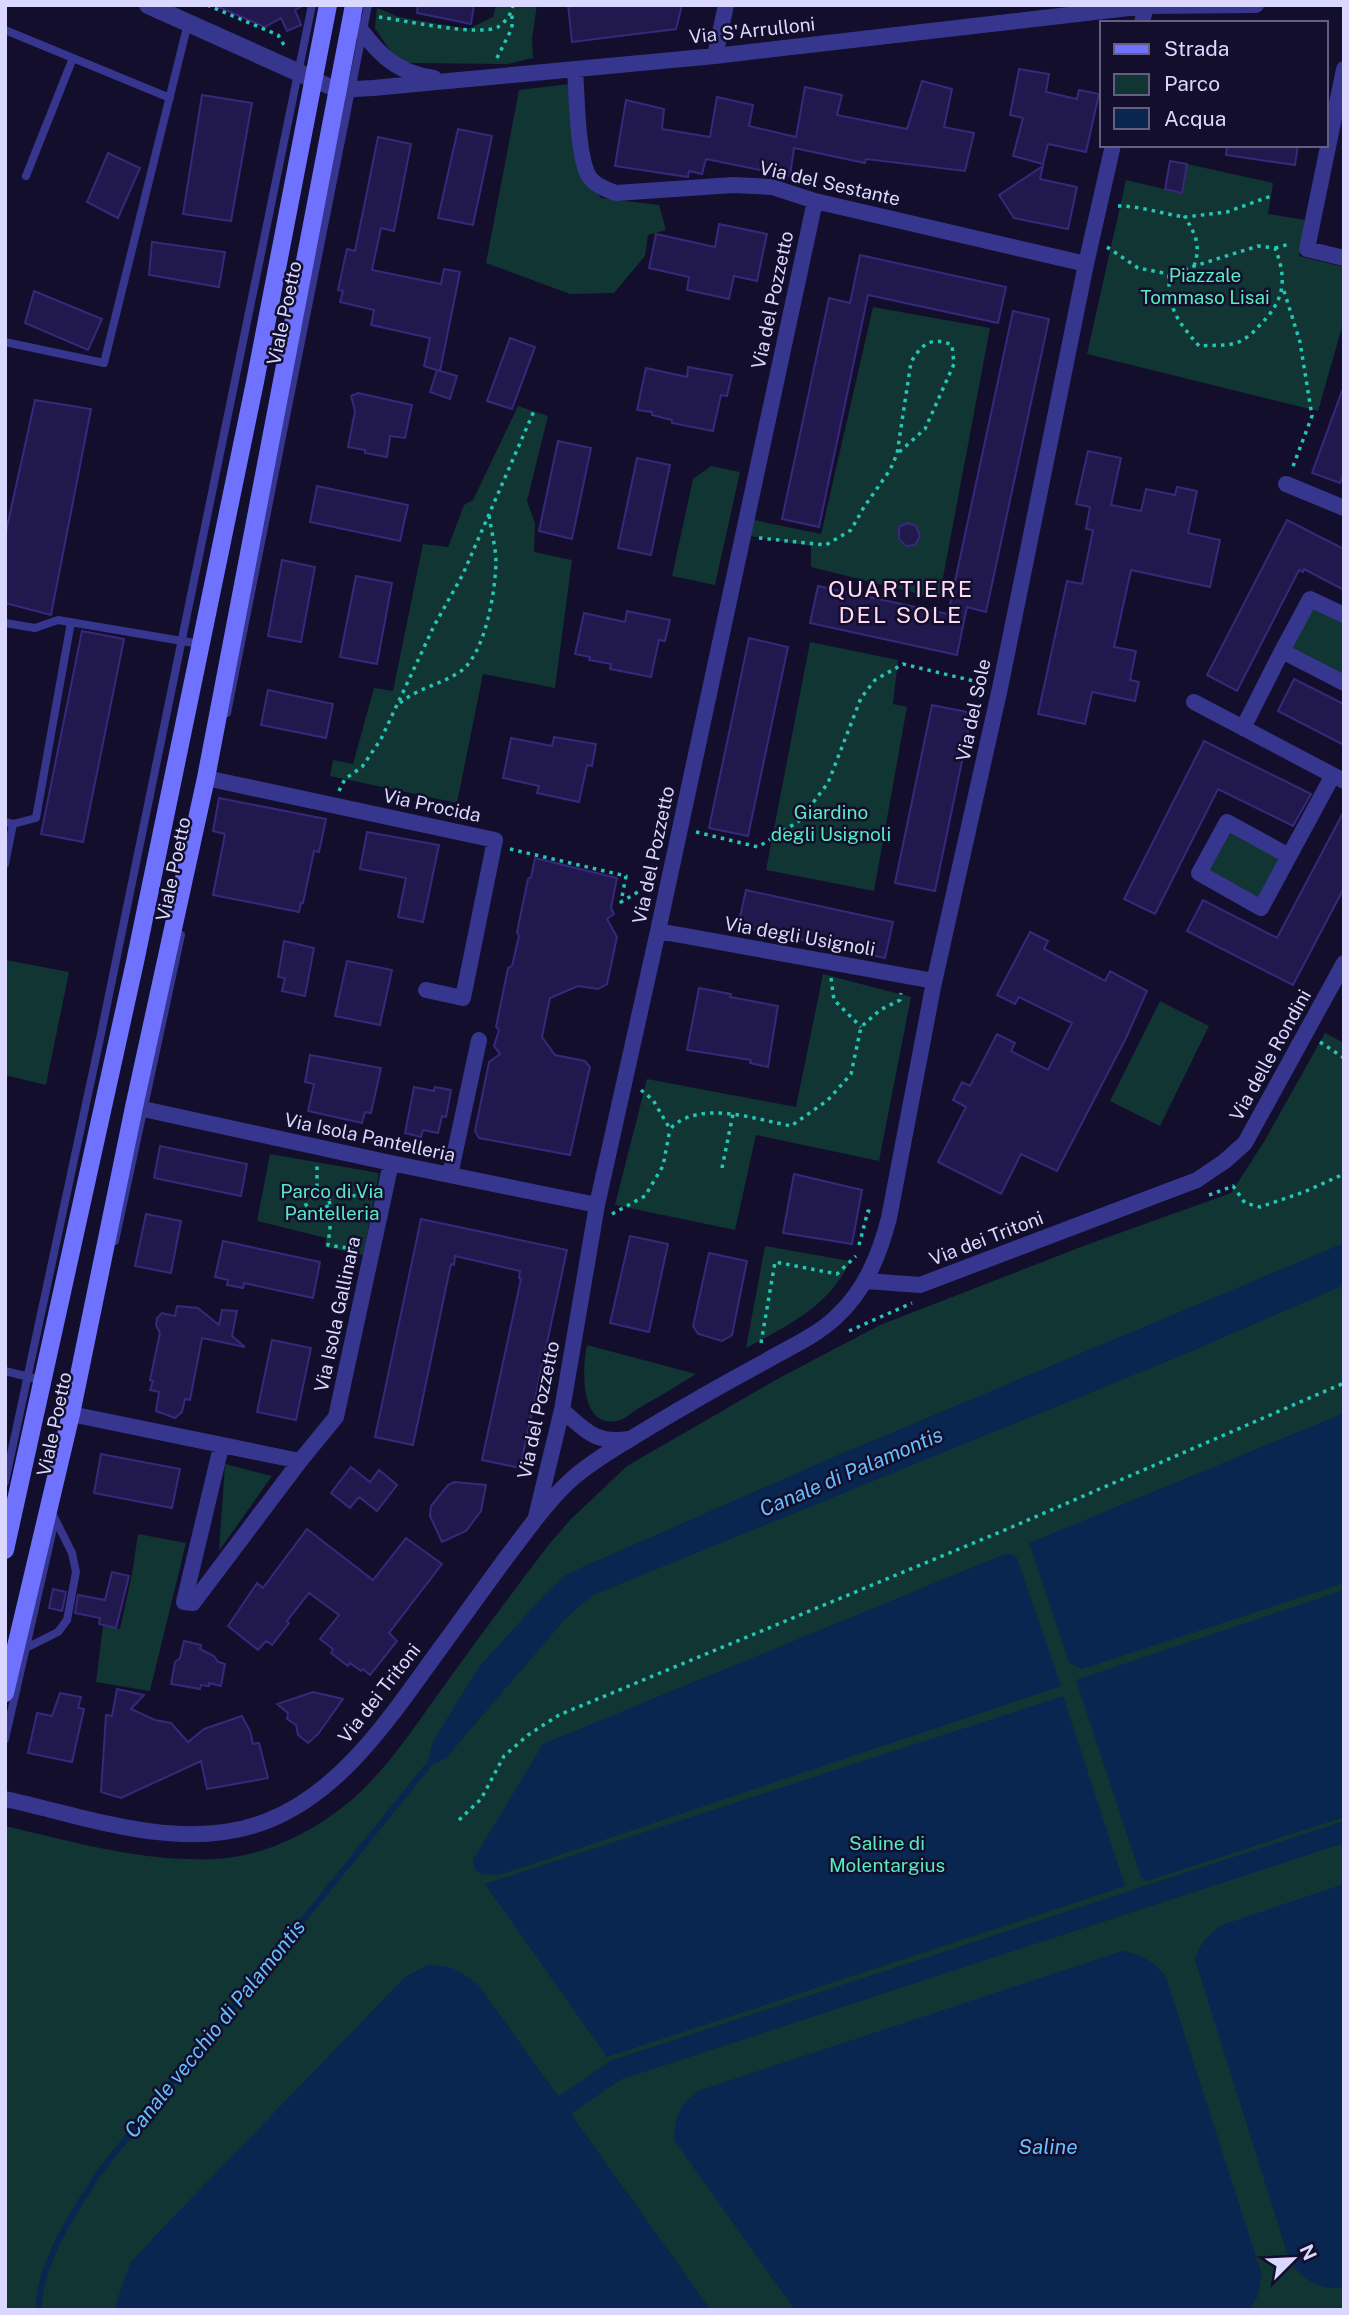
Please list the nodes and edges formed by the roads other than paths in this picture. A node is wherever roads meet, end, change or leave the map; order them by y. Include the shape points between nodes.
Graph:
1 (148, 5) edge
2 (313, 5) edge
3 (328, 5) edge
4 (368, 5) edge
5 (726, 5) edge
6 (1146, 5) edge
7 (1256, 5) edge
8 (357, 12) edge
9 (188, 23) junction
10 (5, 30) edge
11 (363, 33) junction
12 (715, 56) junction
13 (73, 58) junction
14 (1344, 69) edge
15 (575, 70) junction
16 (306, 75) junction
17 (461, 80) junction
18 (344, 90) junction
19 (170, 98) junction
20 (1113, 147) edge
21 (1328, 147) edge
22 (1328, 147) edge
23 (26, 176) dead end
24 (815, 201) junction
25 (1344, 258) edge
26 (1086, 264) junction
27 (5, 342) edge
28 (1286, 484) road end
29 (1344, 508) edge
30 (1344, 615) edge
31 (71, 622) junction
32 (5, 623) edge
33 (192, 643) junction
34 (1282, 651) junction
35 (1344, 684) edge
36 (1194, 702) dead end
37 (1243, 728) junction
38 (1339, 778) edge
39 (210, 779) junction
40 (9, 823) edge
41 (1289, 856) junction
42 (5, 864) edge
43 (658, 931) junction
44 (1344, 963) edge
45 (934, 981) junction
46 (426, 990) dead end
47 (479, 1040) dead end
48 (139, 1108) junction
49 (1225, 1161) joint
50 (391, 1163) junction
51 (450, 1175) junction
52 (597, 1205) junction
53 (866, 1281) junction
54 (5, 1371) edge
55 (35, 1379) junction
56 (562, 1410) junction
57 (74, 1415) junction
58 (630, 1439) junction
59 (221, 1447) junction
60 (300, 1461) junction
61 (5, 1482) edge
62 (52, 1513) junction
63 (536, 1518) junction
64 (5, 1549) edge
65 (21, 1650) junction
66 (5, 1693) edge
67 (5, 1739) edge
68 (5, 1799) edge

1 - 9 street
2 - 16 lane
3 - 16 main road, Viale Poetto
4 - 8 lane, Viale Poetto
5 - 12 street
6 - 7 street, Via S'Arrulloni
6 - 12 street, Via S'Arrulloni
8 - 11 street, Via S'Arrulloni
8 - 18 main road, Viale Poetto
9 - 16 street
9 - 19 lane
10 - 13 lane
11 - 17 street, Via S'Arrulloni via 377,52 401,69
11 - 18 lane, Viale Poetto
12 - 15 street, Via S'Arrulloni
13 - 19 lane
13 - 23 lane
14 - 21 street
15 - 17 street, Via S'Arrulloni
15 - 24 street, Via del Sestante via 583,158 589,176 600,187 615,193 772,187
16 - 18 street
16 - 33 main road, Viale Poetto via 255,382
17 - 18 street, Via S'Arrulloni
18 - 39 main road, Viale Poetto
19 - 27 lane via 104,363
20 - 26 street, Via del Sole
22 - 25 street via 1307,249
24 - 26 street, Via del Sestante
24 - 43 street, Via del Pozzetto
26 - 45 street, Via del Sole via 1000,688
28 - 29 street
30 - 34 street via 1310,599
31 - 32 lane via 58,620 35,628
31 - 33 lane
31 - 40 lane via 36,818
33 - 55 main road, Viale Poetto via 135,962
34 - 35 street
34 - 37 street
36 - 37 street
37 - 38 street
38 - 41 street
39 - 46 street, Via Procida via 495,840 463,998
39 - 48 main road, Viale Poetto
40 - 42 lane
41 - 41 street via 1261,908 1199,873 1227,822
43 - 45 street, Via degli Usignoli
43 - 52 street, Via del Pozzetto
44 - 49 street, Via delle Rondini via 1245,1143
45 - 53 street, Via del Sole via 890,1218
47 - 51 street
48 - 50 street, Via Isola Pantelleria
48 - 57 main road, Viale Poetto
49 - 53 street, Via dei Tritoni via 1175,1189 920,1285
50 - 51 street, Via Isola Pantelleria
50 - 60 street, Via Isola Gallinara via 336,1417
51 - 52 street, Via Isola Pantelleria
52 - 56 street, Via del Pozzetto
53 - 58 street, Via dei Tritoni via 835,1319
54 - 55 lane
55 - 61 lane
55 - 64 main road, Viale Poetto
56 - 58 street via 590,1434 617,1441
56 - 63 street, Via del Pozzetto
57 - 59 street
57 - 62 main road, Viale Poetto
58 - 63 street, Via dei Tritoni via 572,1479
59 - 60 street
59 - 60 street, Via Isola Gallinara via 184,1602 193,1603
62 - 65 main road, Viale Poetto
62 - 65 lane via 76,1572 67,1620 58,1632
63 - 68 street, Via dei Tritoni via 375,1736 321,1790 268,1820 198,1835 158,1834
65 - 66 main road, Viale Poetto
65 - 67 lane, Viale Poetto

